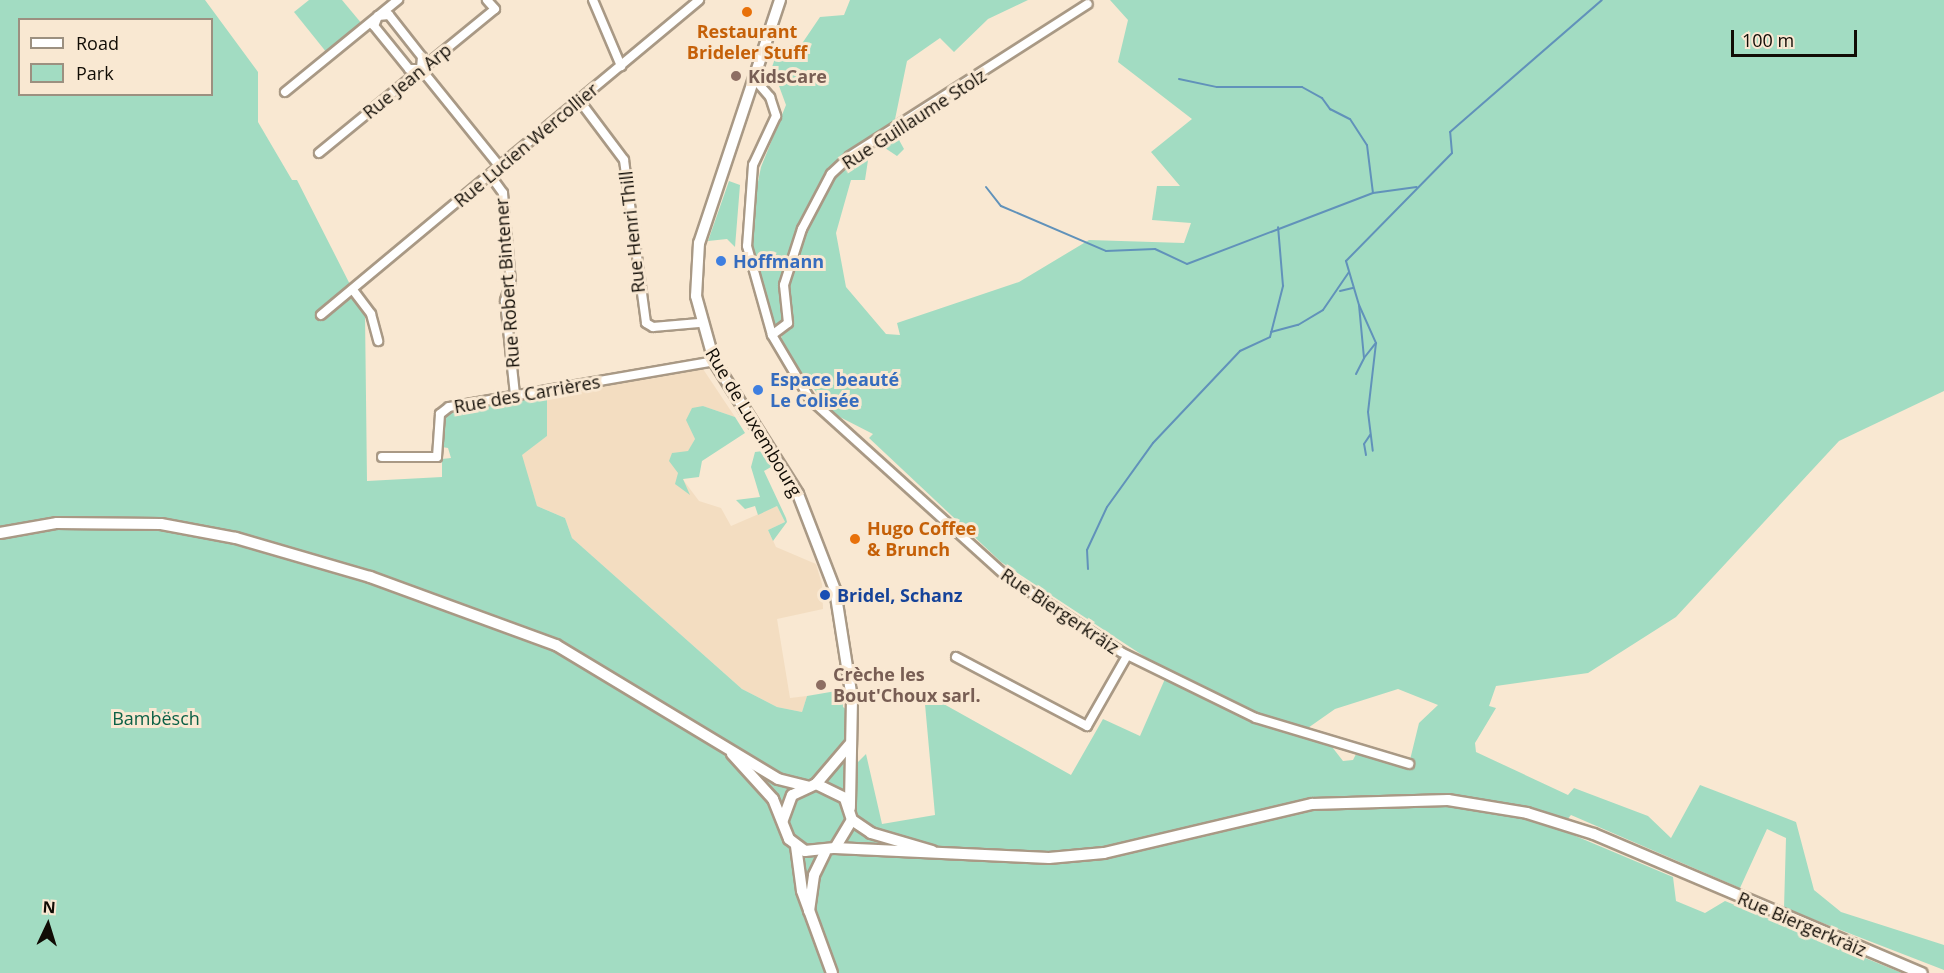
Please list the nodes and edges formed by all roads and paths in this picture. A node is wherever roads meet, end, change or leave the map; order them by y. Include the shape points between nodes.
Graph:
1 (398, 0) edge
2 (487, 0) edge
3 (593, 0) edge
4 (699, 0) edge
5 (780, 0) edge
6 (1088, 4) dead end
7 (378, 16) junction
8 (621, 66) junction
9 (421, 69) junction
10 (757, 82) junction
11 (285, 92) dead end
12 (579, 100) junction
13 (319, 153) dead end
14 (500, 167) junction
15 (490, 175) junction
16 (353, 290) junction
17 (321, 315) dead end
18 (699, 323) junction
19 (772, 335) junction
20 (378, 341) dead end
21 (714, 362) junction
22 (515, 395) junction
23 (382, 457) dead end
24 (0, 533) edge
25 (1127, 656) junction
26 (956, 657) dead end
27 (721, 743) junction
28 (850, 743) junction
29 (1409, 764) dead end
30 (812, 785) junction
31 (850, 808) junction
32 (783, 820) junction
33 (852, 820) junction
34 (796, 846) junction
35 (830, 850) junction
36 (942, 854) junction
37 (808, 914) junction
38 (832, 973) edge
39 (1922, 973) edge

1 - 7 street
2 - 9 street, Rue Jean Arp via 495,9
3 - 8 street
4 - 8 street, Rue Lucien Wercollier
5 - 10 main road, Rue de Luxembourg
6 - 19 street, Rue Guillaume Stolz via 850,156 831,174 802,229 784,285 788,324
7 - 9 street via 389,15 422,57
7 - 9 street via 374,26 409,69
7 - 11 street
8 - 12 street, Rue Lucien Wercollier
9 - 13 street, Rue Jean Arp
9 - 14 street
10 - 18 main road, Rue de Luxembourg via 699,243
10 - 19 street, Rue Biergerkräiz via 770,97 776,116 753,165 747,246
12 - 14 street, Rue Lucien Wercollier
12 - 18 street, Rue Henri Thill via 624,160 646,323 653,327
14 - 15 street, Rue Lucien Wercollier
15 - 16 street, Rue Lucien Wercollier
15 - 22 street, Rue Robert Bintener via 502,193 511,282 505,302
16 - 17 street, Rue Lucien Wercollier
16 - 20 street via 371,314
18 - 21 main road, Rue de Luxembourg
19 - 25 street, Rue Biergerkräiz via 810,399 892,468 975,550
21 - 22 street, Rue des Carrières
21 - 28 main road, Rue de Luxembourg via 782,466 821,546 849,666
22 - 23 street, Rue des Carrières via 444,409 437,457
24 - 27 main road via 57,523 126,521 195,529 290,552 447,603 556,645
25 - 26 street via 1087,726
25 - 29 street, Rue Biergerkräiz via 1256,718
27 - 30 main road via 778,779
27 - 32 main road via 773,800
28 - 30 main road
28 - 31 main road, Rue de Luxembourg
30 - 31 main road via 837,790
30 - 32 main road via 792,795
31 - 33 main road
32 - 34 main road
33 - 35 main road
33 - 36 main road via 871,832
34 - 35 main road
34 - 37 main road
35 - 36 main road
35 - 37 main road via 814,874
36 - 39 main road, Rue Biergerkräiz via 1049,858 1104,853 1282,809 1407,798 1527,813 1594,834
37 - 38 main road

